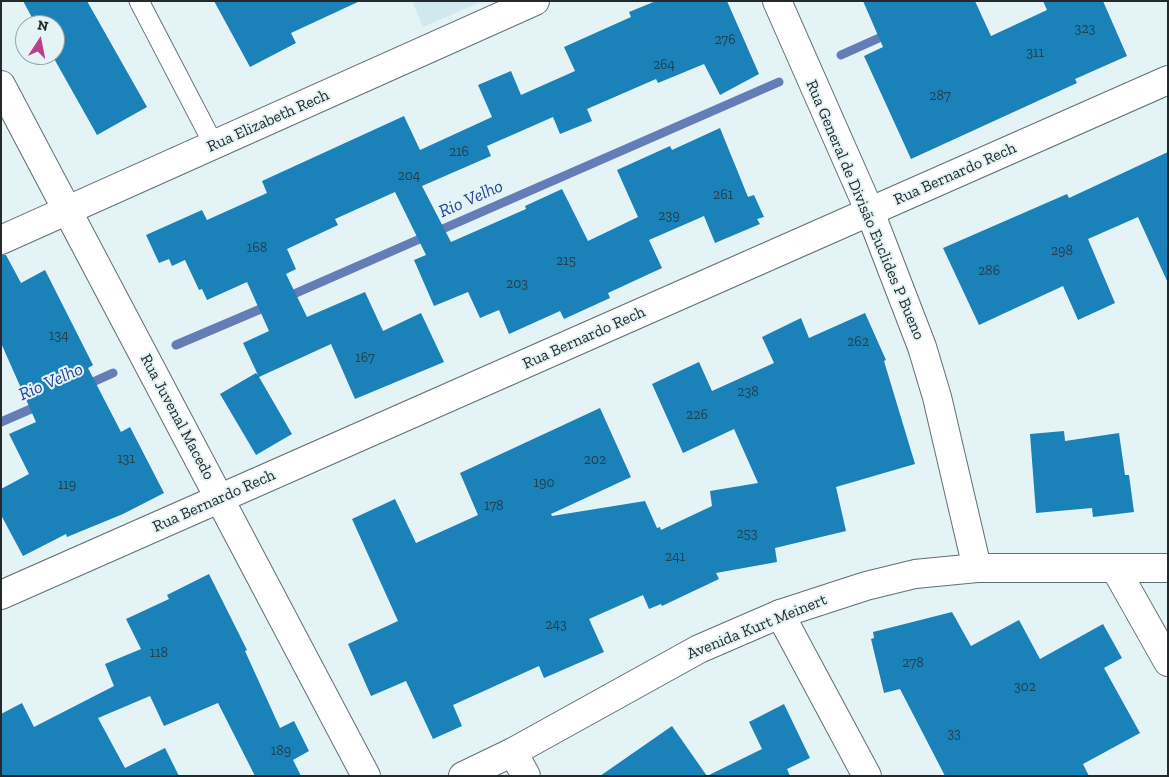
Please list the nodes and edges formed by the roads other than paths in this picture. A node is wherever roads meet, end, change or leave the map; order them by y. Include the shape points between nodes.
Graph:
1 (139, 1) edge
2 (535, 1) edge
3 (777, 1) edge
4 (1168, 80) edge
5 (1, 85) edge
6 (214, 145) junction
7 (68, 210) junction
8 (870, 212) junction
9 (1, 240) edge
10 (220, 498) junction
11 (977, 568) junction
12 (1115, 568) junction
13 (1168, 568) edge
14 (1, 595) edge
15 (780, 614) junction
16 (1168, 662) edge
17 (514, 752) junction
18 (366, 776) edge
19 (463, 776) edge
20 (502, 776) edge
21 (526, 776) edge
22 (866, 776) edge

1 - 6 lane
2 - 6 street, Rua Elizabeth Rech
3 - 8 street, Rua General de Divisão Euclides P Bueno
4 - 8 street, Rua Bernardo Rech
5 - 7 street, Rua Juvenal Macedo
6 - 7 street, Rua Elizabeth Rech
7 - 9 street, Rua Elizabeth Rech
7 - 10 street, Rua Juvenal Macedo
8 - 10 street, Rua Bernardo Rech
8 - 11 street, Rua General de Divisão Euclides P Bueno via 922,347
10 - 14 street, Rua Bernardo Rech
10 - 18 street, Rua Juvenal Macedo
11 - 12 street, Avenida Kurt Meinert
11 - 15 street, Avenida Kurt Meinert via 915,574
12 - 13 street, Avenida Kurt Meinert
12 - 16 street
15 - 17 street, Avenida Kurt Meinert via 699,649
15 - 22 street
17 - 19 street, Avenida Kurt Meinert
17 - 20 street
17 - 21 street

